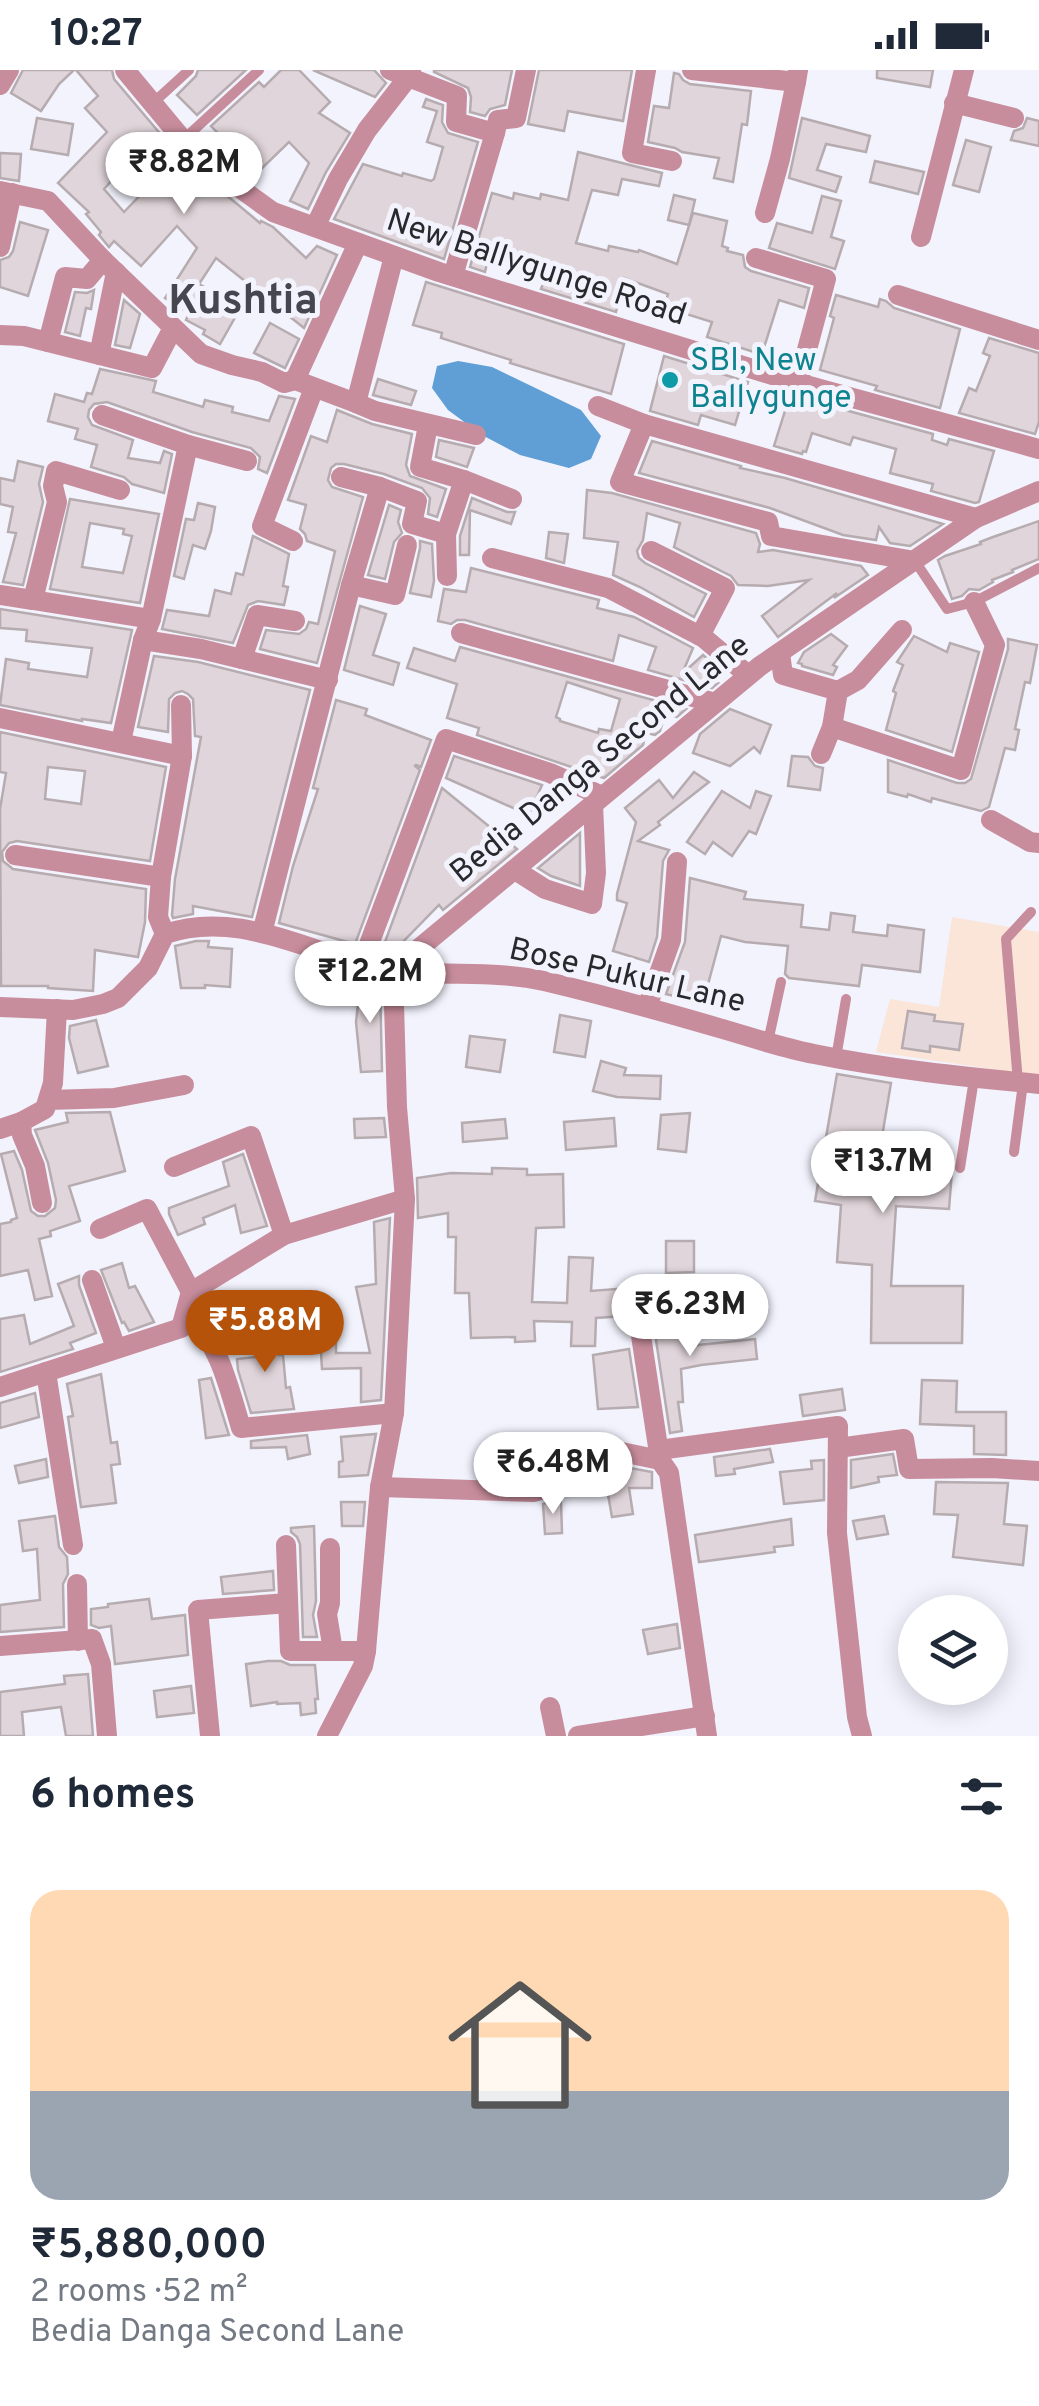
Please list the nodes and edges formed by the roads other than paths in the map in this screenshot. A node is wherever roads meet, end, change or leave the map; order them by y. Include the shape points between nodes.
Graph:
1 (8, 70) edge
2 (126, 70) edge
3 (189, 70) edge
4 (260, 70) edge
5 (526, 70) edge
6 (646, 70) edge
7 (692, 70) edge
8 (964, 70) edge
9 (403, 72) edge
10 (797, 76) edge
11 (0, 85) edge
12 (954, 102) junction
13 (153, 104) junction
14 (1014, 118) dead end
15 (495, 133) junction
16 (183, 140) junction
17 (672, 161) dead end
18 (6, 192) edge
19 (765, 213) dead end
20 (315, 227) junction
21 (921, 237) dead end
22 (358, 242) junction
23 (0, 246) edge
24 (394, 256) junction
25 (756, 258) dead end
26 (110, 266) junction
27 (453, 276) junction
28 (898, 296) dead end
29 (173, 328) junction
30 (0, 334) edge
31 (1039, 340) edge
32 (48, 342) junction
33 (100, 354) junction
34 (798, 383) junction
35 (304, 384) junction
36 (356, 403) junction
37 (598, 406) dead end
38 (102, 414) dead end
39 (644, 424) junction
40 (428, 425) junction
41 (476, 436) dead end
42 (188, 445) junction
43 (1038, 446) edge
44 (247, 461) dead end
45 (341, 477) dead end
46 (464, 480) junction
47 (380, 487) junction
48 (120, 490) dead end
49 (1039, 491) edge
50 (512, 499) dead end
51 (417, 501) junction
52 (452, 512) junction
53 (976, 518) junction
54 (446, 534) junction
55 (294, 541) dead end
56 (407, 544) dead end
57 (651, 551) dead end
58 (492, 558) dead end
59 (915, 561) junction
60 (1039, 568) edge
61 (447, 576) dead end
62 (351, 585) junction
63 (0, 594) edge
64 (33, 600) junction
65 (974, 602) junction
66 (150, 619) junction
67 (295, 621) dead end
68 (902, 630) dead end
69 (460, 633) dead end
70 (700, 636) junction
71 (143, 640) junction
72 (780, 653) junction
73 (242, 659) junction
74 (748, 675) junction
75 (328, 680) junction
76 (838, 691) junction
77 (715, 703) junction
78 (181, 705) dead end
79 (0, 718) edge
80 (832, 728) junction
81 (121, 742) junction
82 (821, 754) dead end
83 (182, 756) junction
84 (598, 800) junction
85 (991, 820) dead end
86 (1039, 843) edge
87 (15, 855) dead end
88 (677, 862) dead end
89 (515, 870) junction
90 (161, 876) junction
91 (1031, 912) dead end
92 (262, 933) junction
93 (166, 934) junction
94 (362, 963) junction
95 (394, 970) junction
96 (781, 982) dead end
97 (846, 999) dead end
98 (0, 1006) edge
99 (647, 1008) junction
100 (57, 1009) junction
101 (768, 1042) junction
102 (836, 1058) junction
103 (974, 1079) junction
104 (1027, 1083) edge
105 (184, 1085) dead end
106 (49, 1100) junction
107 (10, 1125) edge
108 (1014, 1152) dead end
109 (174, 1167) dead end
110 (960, 1168) dead end
111 (405, 1199) junction
112 (42, 1203) dead end
113 (100, 1229) dead end
114 (284, 1235) junction
115 (92, 1280) dead end
116 (189, 1301) junction
117 (636, 1303) dead end
118 (116, 1348) junction
119 (46, 1372) junction
120 (0, 1387) edge
121 (394, 1413) junction
122 (838, 1448) junction
123 (660, 1460) junction
124 (1039, 1471) edge
125 (380, 1487) junction
126 (286, 1544) dead end
127 (72, 1545) dead end
128 (330, 1548) dead end
129 (76, 1584) dead end
130 (288, 1604) junction
131 (78, 1642) junction
132 (0, 1646) edge
133 (334, 1651) junction
134 (365, 1658) junction
135 (550, 1707) dead end
136 (706, 1726) edge
137 (107, 1736) edge
138 (210, 1736) edge
139 (327, 1736) edge
140 (556, 1736) edge
141 (578, 1736) edge
142 (862, 1736) edge

1 - 11 street
2 - 13 street, New Ballygunge Road
3 - 13 lane
4 - 16 lane
5 - 15 street via 516,118 498,120
6 - 17 street via 632,154
7 - 10 street
8 - 12 street
9 - 15 street via 457,96 456,122
9 - 20 street
10 - 19 street
12 - 14 street
12 - 21 street
13 - 16 street, New Ballygunge Road
15 - 27 street
16 - 20 street, New Ballygunge Road via 274,212
18 - 23 street
18 - 26 street via 48,201
20 - 22 street, New Ballygunge Road
22 - 24 street, New Ballygunge Road
22 - 35 street
24 - 27 street, New Ballygunge Road
24 - 36 street
25 - 34 street via 826,279
26 - 29 street
26 - 32 street via 87,278 65,277
26 - 33 street
27 - 34 street, New Ballygunge Road
28 - 31 street
29 - 33 street via 152,368
29 - 35 street via 201,354
30 - 32 street
32 - 33 street
34 - 43 street, New Ballygunge Road
35 - 36 street
35 - 55 street via 262,526
36 - 40 street
37 - 39 street
38 - 42 street
39 - 53 street
39 - 59 street via 620,482 768,522 771,536
40 - 41 street
40 - 46 street via 420,467
42 - 44 street
42 - 66 street
45 - 47 street
46 - 50 street
46 - 52 street
47 - 51 street
47 - 62 street
48 - 64 street via 56,471 57,502
49 - 53 street, Bedia Danga Second Lane
51 - 52 street
51 - 54 street via 412,524
52 - 54 street
53 - 59 street, Bedia Danga Second Lane
54 - 61 street
56 - 62 street via 395,596
57 - 70 street via 725,588
58 - 70 street via 608,588
59 - 65 lane via 946,609
59 - 72 street, Bedia Danga Second Lane
60 - 65 lane
62 - 75 street
63 - 64 street
64 - 66 street
65 - 80 street via 994,645 961,770
66 - 71 street
67 - 73 street via 256,615
68 - 76 street via 858,680
69 - 77 street
70 - 74 street
71 - 73 street
71 - 81 street
72 - 74 street, Bedia Danga Second Lane
72 - 76 street via 783,675
73 - 75 street
74 - 77 street, Bedia Danga Second Lane
75 - 92 street
76 - 80 street
77 - 84 street, Bedia Danga Second Lane
78 - 83 street
79 - 81 street
80 - 82 street
81 - 83 street
83 - 90 street
84 - 89 street, Bedia Danga Second Lane
84 - 89 street via 592,904 545,889
84 - 94 street via 550,773 446,739
85 - 86 street
87 - 90 street
88 - 99 street via 671,940
89 - 95 street, Bedia Danga Second Lane
90 - 93 street via 158,916
91 - 104 lane via 1006,939
92 - 93 street, Bose Pukur Lane via 210,925
92 - 94 street, Bose Pukur Lane
93 - 100 street via 148,968 118,998
94 - 95 street, Bose Pukur Lane
95 - 99 street, Bose Pukur Lane via 516,976
95 - 111 street
96 - 101 lane
97 - 102 lane
98 - 100 street
99 - 101 street, Bose Pukur Lane
100 - 106 street
101 - 102 street, Bose Pukur Lane
102 - 103 street, Bose Pukur Lane
103 - 104 street, Bose Pukur Lane
103 - 110 lane
104 - 108 lane
105 - 106 street via 114,1098
106 - 107 street
107 - 112 street via 22,1135 35,1166
109 - 114 street via 251,1136
111 - 114 street
111 - 121 street
113 - 116 street via 148,1209
114 - 116 street
115 - 118 street
116 - 118 street via 181,1328
116 - 121 street via 219,1356 241,1428
117 - 123 street
118 - 119 street
119 - 120 street
119 - 127 street
121 - 125 street
122 - 123 street via 838,1426 659,1450
122 - 124 street via 904,1439 909,1469
122 - 142 street via 837,1533
123 - 125 street via 608,1449 534,1492
123 - 136 street via 669,1473
125 - 134 street
126 - 130 street
128 - 133 street
129 - 131 street
130 - 133 street via 290,1651
130 - 138 street via 198,1610
131 - 132 street
131 - 137 street via 92,1639 101,1664
133 - 134 street
134 - 139 street
135 - 140 street
136 - 141 street

